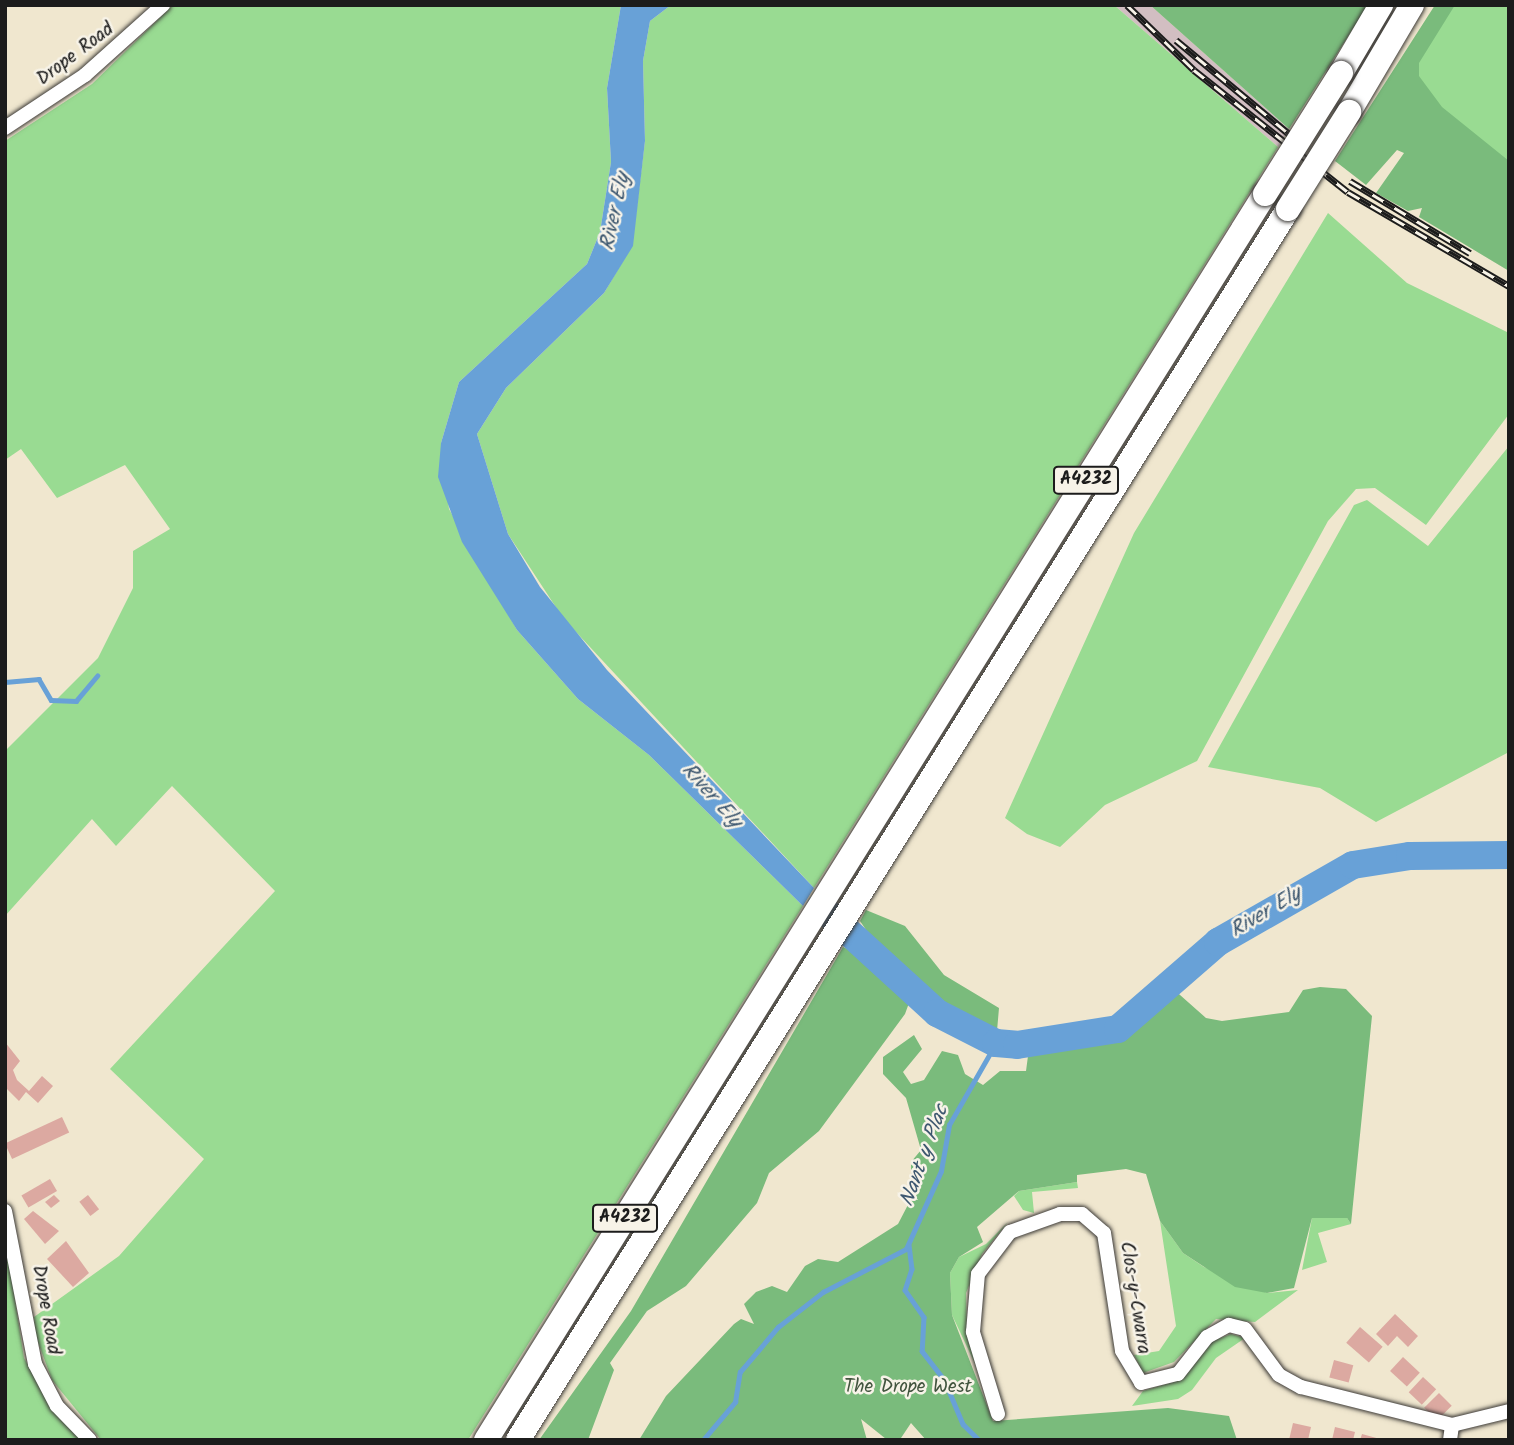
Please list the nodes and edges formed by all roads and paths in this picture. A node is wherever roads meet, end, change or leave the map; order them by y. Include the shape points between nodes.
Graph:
1 (163, 5) edge
2 (1381, 5) edge
3 (1409, 12) edge
4 (5, 128) edge
5 (5, 1211) edge
6 (1509, 1411) edge
7 (998, 1414) dead end
8 (1451, 1433) edge
9 (90, 1440) edge
10 (486, 1440) edge
11 (518, 1440) edge

1 - 4 street, Drope Road via 85,75
2 - 10 highway, A4232, bridge
3 - 11 highway, A4232, bridge
5 - 9 street, Drope Road via 35,1364 57,1406
6 - 8 street, Clos-y-Cwarra
7 - 8 street, Clos-y-Cwarra via 973,1332 978,1274 997,1245 1023,1223 1082,1214 1097,1223 1108,1244 1122,1351 1140,1383 1178,1374 1207,1337 1229,1325 1245,1329 1292,1383

